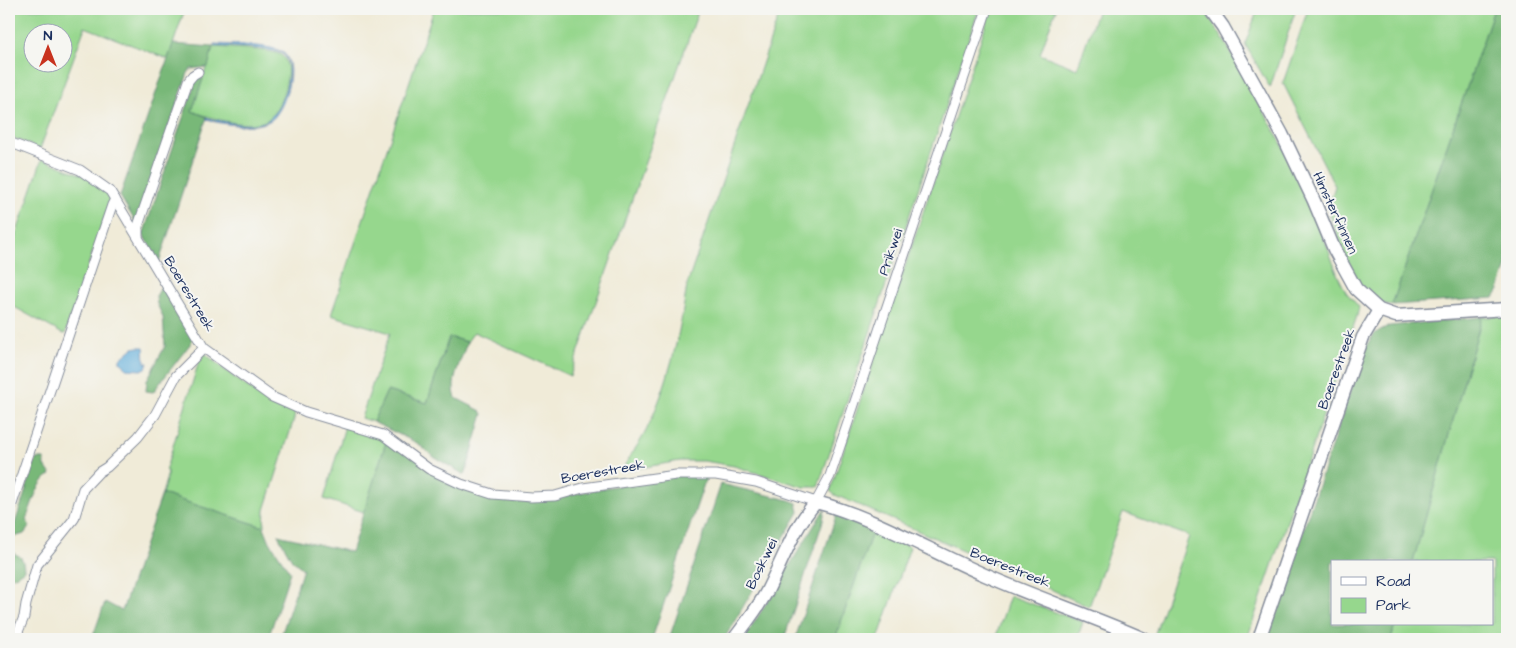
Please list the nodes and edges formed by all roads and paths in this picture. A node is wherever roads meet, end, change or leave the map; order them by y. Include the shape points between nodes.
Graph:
1 (987, 9) edge
2 (1210, 9) edge
3 (198, 72) dead end
4 (9, 142) edge
5 (115, 199) junction
6 (138, 237) junction
7 (1507, 309) edge
8 (1380, 310) junction
9 (204, 348) junction
10 (816, 502) junction
11 (9, 513) edge
12 (15, 639) edge
13 (734, 639) edge
14 (1144, 639) edge
15 (1258, 639) edge

1 - 10 street, Prikwei via 830,476
2 - 8 street, Himsterfinnen via 1282,134 1334,249 1356,289
3 - 6 street via 188,81 138,226
4 - 5 street, Boerestreek via 80,170 110,191
5 - 6 street, Boerestreek
5 - 11 street
6 - 9 street, Boerestreek
7 - 8 street, Himsterfinnen via 1396,316
8 - 15 street, Boerestreek via 1363,337 1350,371
9 - 10 street, Boerestreek via 272,397 306,412 383,435 429,469 492,494 556,496 583,488 676,475 716,475 756,482
9 - 12 street via 176,376 155,415 138,437 83,489 74,519 37,565
10 - 13 street, Boskwei via 792,538 761,602
10 - 14 street, Boerestreek via 852,514 985,575

